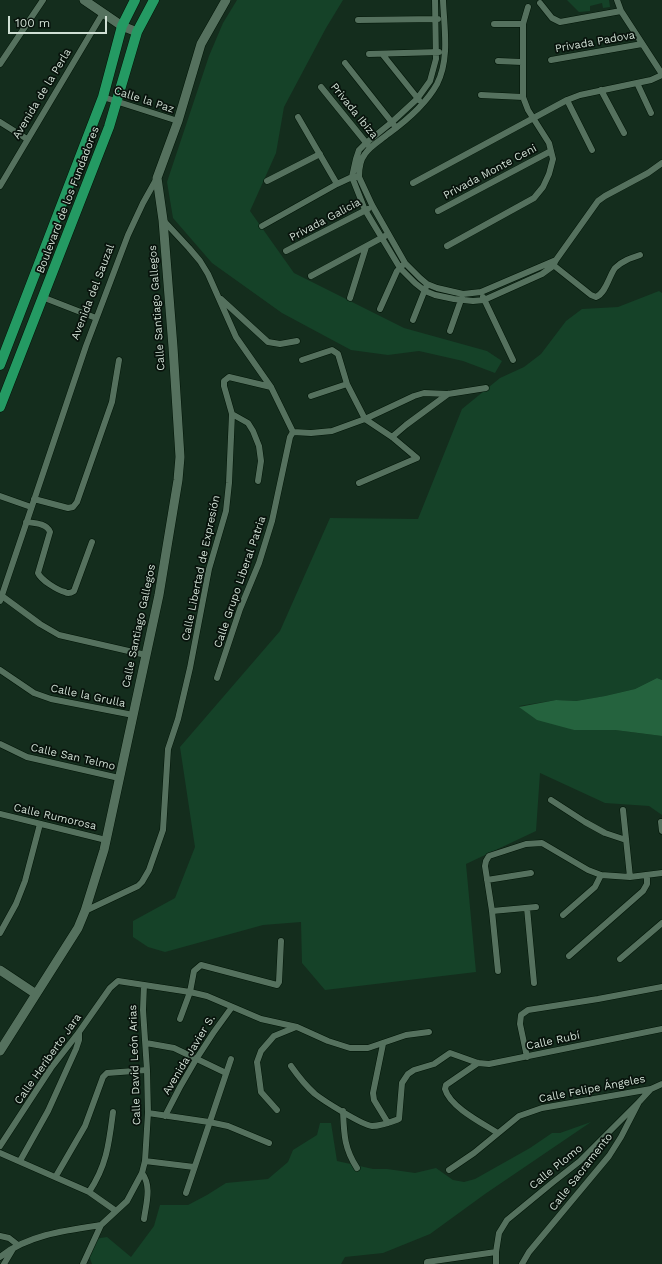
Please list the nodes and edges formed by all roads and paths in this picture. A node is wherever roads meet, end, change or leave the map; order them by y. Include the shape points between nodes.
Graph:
1 (43, 0) edge
2 (84, 0) edge
3 (136, 0) edge
4 (154, 0) edge
5 (226, 0) edge
6 (435, 0) edge
7 (443, 0) edge
8 (617, 0) edge
9 (540, 3) dead end
10 (528, 7) dead end
11 (621, 11) junction
12 (102, 12) junction
13 (444, 18) junction
14 (435, 19) junction
15 (358, 20) dead end
16 (494, 24) dead end
17 (523, 24) junction
18 (122, 26) junction
19 (137, 32) junction
20 (642, 44) junction
21 (436, 52) junction
22 (445, 52) junction
23 (368, 54) dead end
24 (383, 55) junction
25 (551, 60) dead end
26 (498, 61) dead end
27 (522, 62) junction
28 (345, 63) dead end
29 (0, 64) edge
30 (661, 73) edge
31 (637, 83) junction
32 (321, 86) dead end
33 (601, 90) junction
34 (481, 96) dead end
35 (103, 97) junction
36 (523, 97) junction
37 (417, 99) junction
38 (567, 100) junction
39 (118, 101) junction
40 (423, 104) junction
41 (651, 113) dead end
42 (298, 116) dead end
43 (533, 118) junction
44 (178, 121) junction
45 (0, 122) edge
46 (392, 122) junction
47 (396, 128) junction
48 (624, 133) dead end
49 (27, 139) junction
50 (368, 145) junction
51 (592, 150) dead end
52 (551, 151) junction
53 (320, 154) junction
54 (662, 163) edge
55 (360, 177) junction
56 (157, 178) junction
57 (352, 178) junction
58 (267, 181) dead end
59 (413, 183) dead end
60 (337, 184) junction
61 (0, 186) edge
62 (372, 205) junction
63 (365, 210) junction
64 (438, 212) dead end
65 (163, 220) junction
66 (262, 226) dead end
67 (388, 234) junction
68 (382, 238) junction
69 (448, 246) dead end
70 (366, 247) junction
71 (286, 251) dead end
72 (640, 255) dead end
73 (553, 262) junction
74 (405, 263) junction
75 (400, 268) junction
76 (311, 276) dead end
77 (427, 284) junction
78 (425, 291) junction
79 (481, 292) junction
80 (462, 297) junction
81 (42, 298) junction
82 (219, 298) junction
83 (350, 298) dead end
84 (484, 300) junction
85 (380, 309) dead end
86 (96, 318) junction
87 (413, 320) dead end
88 (450, 331) dead end
89 (296, 341) dead end
90 (119, 360) dead end
91 (302, 360) dead end
92 (513, 360) dead end
93 (0, 365) edge
94 (348, 384) junction
95 (271, 387) junction
96 (486, 388) dead end
97 (448, 394) junction
98 (311, 396) dead end
99 (0, 407) edge
100 (232, 414) junction
101 (365, 419) junction
102 (293, 432) junction
103 (392, 437) junction
104 (258, 481) dead end
105 (359, 483) dead end
106 (0, 496) edge
107 (34, 499) junction
108 (30, 507) junction
109 (26, 522) junction
110 (92, 542) dead end
111 (1, 598) edge
112 (146, 655) junction
113 (0, 670) edge
114 (217, 678) dead end
115 (133, 715) junction
116 (0, 744) edge
117 (119, 778) junction
118 (551, 800) dead end
119 (623, 810) dead end
120 (1, 817) edge
121 (662, 822) edge
122 (40, 824) junction
123 (662, 831) edge
124 (106, 840) junction
125 (626, 840) junction
126 (531, 873) dead end
127 (662, 873) edge
128 (601, 875) junction
129 (647, 875) junction
130 (630, 877) junction
131 (487, 880) junction
132 (536, 907) dead end
133 (528, 908) junction
134 (85, 911) junction
135 (492, 911) junction
136 (563, 915) dead end
137 (662, 923) edge
138 (0, 933) edge
139 (281, 941) dead end
140 (569, 956) dead end
141 (620, 959) dead end
142 (0, 970) edge
143 (498, 971) dead end
144 (534, 983) dead end
145 (144, 985) junction
146 (662, 987) edge
147 (190, 992) junction
148 (36, 994) junction
149 (232, 1007) junction
150 (180, 1019) dead end
151 (297, 1027) junction
152 (662, 1030) edge
153 (79, 1032) junction
154 (429, 1032) dead end
155 (146, 1043) junction
156 (383, 1044) junction
157 (0, 1051) edge
158 (527, 1057) junction
159 (197, 1058) junction
160 (231, 1059) dead end
161 (478, 1063) junction
162 (291, 1066) dead end
163 (147, 1070) junction
164 (226, 1073) junction
165 (662, 1084) edge
166 (651, 1089) junction
167 (639, 1102) junction
168 (277, 1110) dead end
169 (343, 1111) junction
170 (113, 1112) dead end
171 (148, 1113) junction
172 (165, 1116) junction
173 (209, 1122) junction
174 (388, 1123) junction
175 (498, 1133) junction
176 (269, 1143) dead end
177 (0, 1146) edge
178 (1, 1155) edge
179 (20, 1161) junction
180 (145, 1161) junction
181 (194, 1166) junction
182 (358, 1168) dead end
183 (449, 1170) dead end
184 (142, 1173) junction
185 (56, 1176) junction
186 (89, 1192) junction
187 (186, 1192) dead end
188 (116, 1211) junction
189 (144, 1219) dead end
190 (101, 1225) junction
191 (0, 1236) edge
192 (16, 1246) junction
193 (496, 1252) junction
194 (2, 1253) edge
195 (427, 1263) edge
196 (4, 1264) edge
197 (83, 1264) edge
198 (496, 1264) edge
199 (522, 1264) edge

1 - 29 street
2 - 12 street
3 - 18 main road, Boulevard de los Fundadores
4 - 19 main road, Boulevard de los Fundadores
5 - 44 street, Avenida del Sauzal via 202,44
6 - 14 street
7 - 13 street
8 - 11 street
9 - 11 street via 552,18 560,22
10 - 17 street
11 - 20 street
12 - 18 street
12 - 49 street, Avenida de la Perla
13 - 14 street
13 - 22 street
14 - 15 street
14 - 21 street
16 - 17 street
17 - 27 street
18 - 19 street
18 - 35 main road, Boulevard de los Fundadores
19 - 39 main road, Boulevard de los Fundadores
20 - 25 street, Privada Padova
20 - 30 street
21 - 22 street
21 - 24 street
21 - 37 street via 430,81
22 - 40 street via 437,83
23 - 24 street
24 - 37 street
26 - 27 street
27 - 36 street
28 - 46 street
30 - 31 street
31 - 33 street
31 - 41 street
32 - 50 street, Privada Ibiza
33 - 38 street
33 - 48 street
34 - 36 street
35 - 39 street, Calle la Paz
35 - 93 main road, Boulevard de los Fundadores
36 - 43 street
37 - 40 street
37 - 46 street
38 - 43 street
38 - 51 street
39 - 44 street, Calle la Paz
39 - 81 main road, Boulevard de los Fundadores
40 - 47 street
42 - 53 street
43 - 52 street via 549,143
43 - 59 street
44 - 56 street, Avenida del Sauzal
45 - 49 street
46 - 47 street
46 - 50 street
47 - 50 street
49 - 61 street, Avenida de la Perla
50 - 55 street via 359,172
50 - 57 street via 359,150
52 - 64 street, Privada Monte Ceni
52 - 69 street via 553,159 549,174 534,198
53 - 58 street
53 - 60 street
54 - 73 street via 598,201
55 - 57 street
55 - 62 street
56 - 65 street, Calle Santiago Gallegos
56 - 86 street, Avenida del Sauzal via 128,235
57 - 60 street
57 - 63 street
60 - 66 street
62 - 63 street, Privada Galicia
62 - 67 street
63 - 68 street
63 - 71 street, Privada Galicia
65 - 82 street via 200,261
65 - 112 street, Calle Santiago Gallegos via 180,457 174,510
67 - 68 street
67 - 74 street
68 - 70 street
68 - 75 street
70 - 76 street
70 - 83 street
72 - 73 street via 622,262 614,269 601,294 596,297 591,296
73 - 79 street
73 - 84 street via 542,274
74 - 75 street
74 - 77 street
75 - 78 street
75 - 85 street via 396,271
77 - 78 street
77 - 80 street
78 - 80 street via 435,295
78 - 87 street
79 - 80 street
79 - 84 street
80 - 84 street
80 - 88 street
81 - 86 street
81 - 99 main road, Boulevard de los Fundadores
82 - 89 street via 268,342 280,344
82 - 95 street via 240,344
84 - 92 street
86 - 107 street, Avenida del Sauzal
90 - 107 street via 112,402 77,502 68,508
91 - 94 street via 332,350 336,352
94 - 98 street
94 - 101 street
95 - 100 street, Calle Libertad de Expresión via 229,377 226,379 224,386
95 - 102 street
96 - 97 street
97 - 101 street via 434,392 414,396
97 - 103 street
100 - 104 street via 248,423 253,430 261,461
100 - 134 street, Calle Libertad de Expresión via 226,511 209,569 190,668 168,749 163,830 150,870 142,882
101 - 102 street via 332,431
101 - 103 street
102 - 114 street, Calle Grupo Liberal Patria via 260,563 240,609
103 - 105 street via 417,458
106 - 108 street
107 - 108 street, Avenida del Sauzal
108 - 109 street, Avenida del Sauzal
109 - 110 street via 49,529 38,573 40,578 65,593 74,591
109 - 111 street, Avenida del Sauzal
111 - 112 street via 59,635
112 - 115 street, Calle Santiago Gallegos
113 - 115 street, Calle la Grulla via 34,693 47,698
115 - 117 street, Calle Santiago Gallegos
116 - 117 street, Calle San Telmo via 27,757
117 - 124 street, Calle Santiago Gallegos
118 - 125 street via 605,834
119 - 125 street
120 - 122 street, Calle Rumorosa
121 - 123 street
122 - 124 street, Calle Rumorosa
122 - 138 street via 25,881
124 - 134 street, Calle Santiago Gallegos
125 - 130 street
126 - 131 street
127 - 129 street
128 - 130 street
128 - 131 street via 542,843 526,844 489,856 485,866
128 - 136 street via 595,887
129 - 130 street
129 - 140 street via 647,884 643,891
131 - 135 street
132 - 133 street
133 - 135 street
133 - 144 street
134 - 148 street, Calle Santiago Gallegos via 78,928
135 - 143 street
137 - 141 street
139 - 147 street via 277,985 201,965 194,971
142 - 148 street
145 - 147 street
145 - 153 street, Calle Heriberto Jara via 118,981 113,984
145 - 155 street, Calle David León Arias
146 - 158 street via 528,1010 521,1015 520,1024
147 - 149 street
147 - 150 street
148 - 157 street, Calle Santiago Gallegos
149 - 151 street via 261,1019
149 - 159 street, Avenida Javier S. via 215,1028
151 - 156 street via 350,1048 368,1048
151 - 168 street via 274,1036 261,1051 257,1062 261,1092
152 - 158 street, Calle Rubí
153 - 177 street, Calle Heriberto Jara via 51,1068
153 - 179 street via 76,1049 48,1111
154 - 156 street via 406,1035
155 - 159 street via 174,1048
155 - 163 street, Calle David León Arias
156 - 174 street via 373,1093 374,1100
158 - 161 street, Calle Rubí via 490,1064
159 - 164 street
159 - 172 street, Avenida Javier S.
160 - 164 street
161 - 174 street, Calle Rubí via 450,1053 434,1064 414,1070 402,1083 399,1119
161 - 175 street via 444,1089 459,1107
162 - 169 street via 316,1095
163 - 171 street, Calle David León Arias
163 - 185 street via 105,1075 85,1126
164 - 173 street
165 - 166 street, Calle Felipe Ángeles
166 - 167 street, Calle Sacramento
166 - 175 street, Calle Felipe Ángeles via 542,1108 519,1116
167 - 193 street, Calle Plomo via 580,1161 507,1220 500,1233
167 - 199 street, Calle Sacramento via 609,1156 529,1252
169 - 174 street via 372,1126
169 - 182 street via 348,1151
170 - 186 street via 103,1165
171 - 172 street
171 - 180 street, Calle David León Arias
172 - 173 street
173 - 176 street via 228,1126
173 - 181 street
175 - 183 street, Calle Felipe Ángeles
178 - 179 street
179 - 185 street
180 - 181 street
180 - 184 street, Calle David León Arias
181 - 187 street
184 - 188 street, Calle David León Arias via 127,1201
184 - 189 street via 148,1187
185 - 186 street
186 - 188 street
188 - 190 street, Calle David León Arias
190 - 192 street via 44,1236
190 - 197 street
191 - 192 street via 9,1238
192 - 194 street
192 - 196 street
193 - 195 street
193 - 198 street, Calle Plomo

